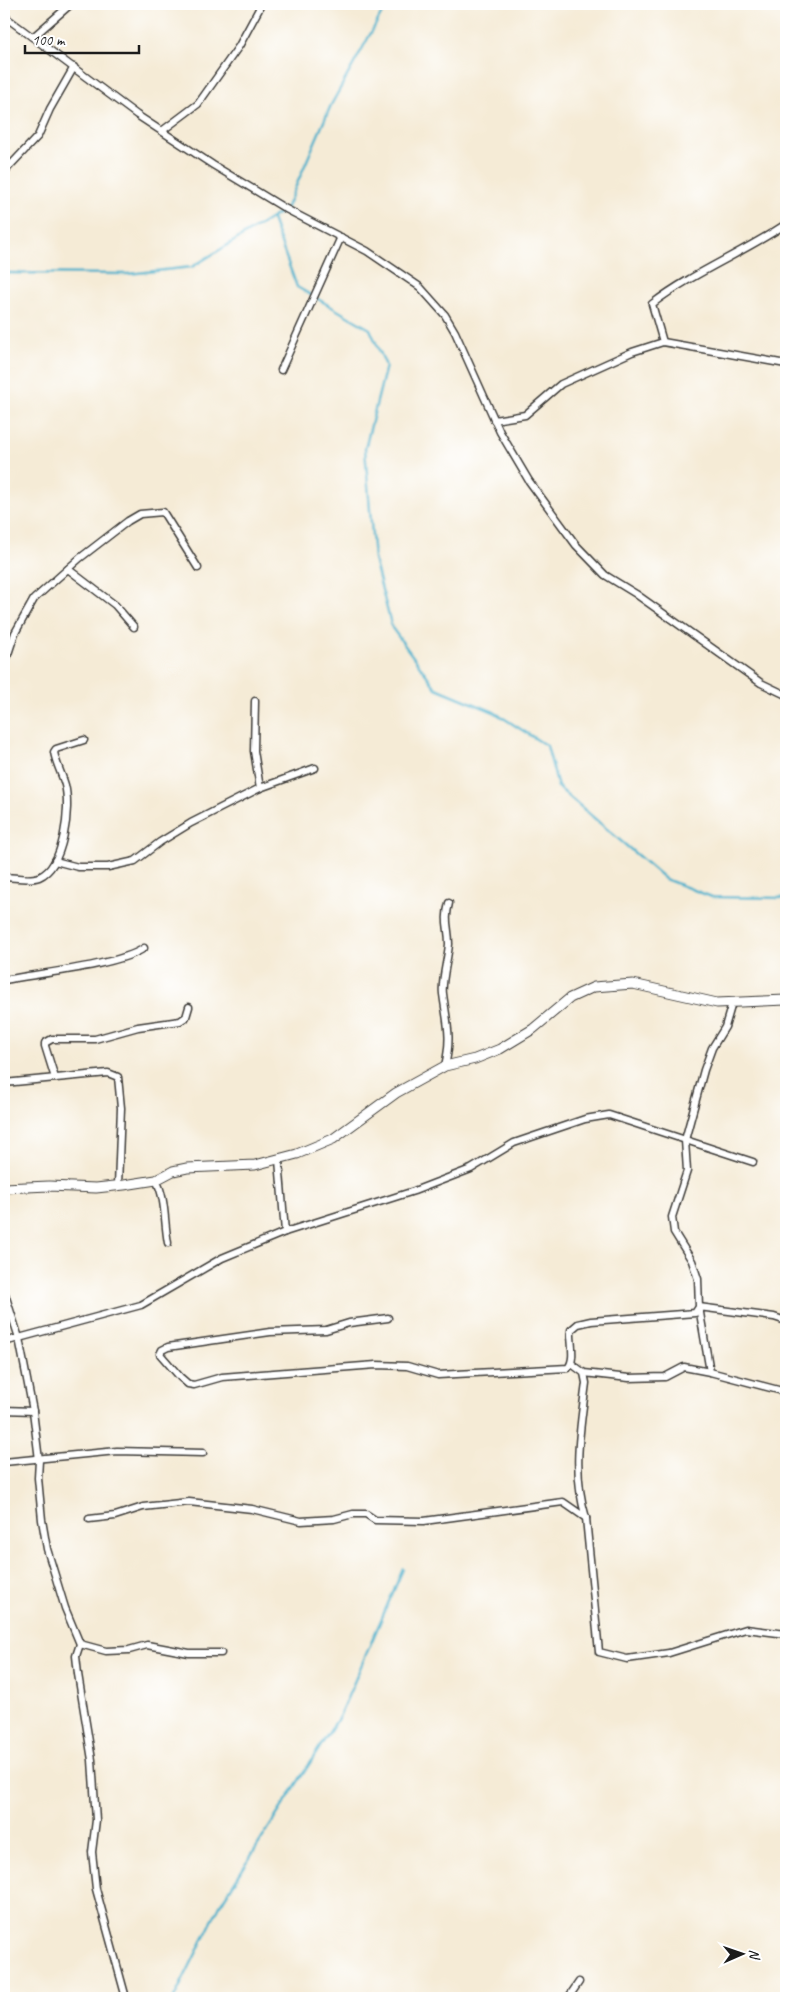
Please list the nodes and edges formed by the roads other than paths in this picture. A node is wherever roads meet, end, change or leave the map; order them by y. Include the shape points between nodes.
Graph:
1 (72, 4) edge
2 (259, 4) edge
3 (4, 16) edge
4 (33, 37) junction
5 (74, 67) junction
6 (162, 131) junction
7 (4, 172) edge
8 (786, 224) edge
9 (341, 237) junction
10 (663, 342) junction
11 (786, 364) edge
12 (281, 370) dead end
13 (494, 420) junction
14 (68, 568) junction
15 (198, 568) dead end
16 (134, 627) dead end
17 (4, 666) edge
18 (786, 695) edge
19 (255, 701) dead end
20 (84, 740) dead end
21 (314, 768) dead end
22 (260, 788) junction
23 (54, 861) junction
24 (4, 877) edge
25 (449, 903) dead end
26 (144, 948) dead end
27 (4, 980) edge
28 (786, 1000) edge
29 (732, 1003) junction
30 (189, 1007) dead end
31 (445, 1066) junction
32 (54, 1078) junction
33 (4, 1083) edge
34 (685, 1140) junction
35 (279, 1160) junction
36 (753, 1162) dead end
37 (156, 1180) junction
38 (118, 1185) junction
39 (4, 1188) edge
40 (285, 1232) junction
41 (168, 1243) dead end
42 (4, 1292) edge
43 (699, 1308) junction
44 (388, 1318) dead end
45 (786, 1321) edge
46 (19, 1338) junction
47 (4, 1342) edge
48 (572, 1364) junction
49 (584, 1372) junction
50 (710, 1372) junction
51 (786, 1392) edge
52 (4, 1410) edge
53 (33, 1411) junction
54 (203, 1453) dead end
55 (39, 1460) junction
56 (4, 1462) edge
57 (586, 1518) junction
58 (89, 1519) dead end
59 (786, 1634) edge
60 (80, 1644) junction
61 (221, 1653) dead end
62 (579, 1982) dead end
63 (126, 1998) edge
64 (568, 1998) edge

1 - 4 street
2 - 6 street via 240,46 198,104
3 - 4 street
4 - 5 street
5 - 6 street
5 - 7 street via 38,136
6 - 9 street via 286,209
8 - 10 street via 700,272 652,304
9 - 12 street
9 - 13 street via 406,276 433,300 455,332
10 - 11 street
10 - 13 street via 632,352 561,384 524,415
13 - 18 street via 529,481 576,545 605,575 753,677
14 - 15 street via 128,521 140,514 158,512 167,516
14 - 16 street via 115,604
14 - 17 street via 34,599 15,633
19 - 22 street via 254,751
20 - 23 street via 54,752 65,787 66,829
21 - 22 street
22 - 23 street via 191,823 135,861 108,867 78,867
23 - 24 street via 47,872 37,878
25 - 31 street via 445,920 449,942 443,992 450,1034
26 - 27 street via 106,962
28 - 29 street
29 - 31 street via 702,1001 633,984 594,987 570,998 533,1029 500,1050
29 - 34 street via 725,1027 704,1070
30 - 32 street via 186,1017 180,1021 138,1027 95,1039 48,1041 45,1046
31 - 35 street via 396,1093 333,1139
32 - 33 street
32 - 38 street via 108,1073 118,1077 121,1108
34 - 36 street
34 - 40 street via 609,1115 585,1119 514,1143 471,1169
34 - 43 street via 687,1171 672,1217 674,1232 692,1261 698,1279
35 - 37 street via 230,1167 187,1168
35 - 40 street
37 - 38 street
37 - 41 street via 163,1191 163,1220
38 - 39 street
40 - 46 street via 222,1258 141,1305
42 - 46 street
43 - 45 street
43 - 48 street via 694,1313 591,1320 578,1324 571,1330
43 - 50 street
44 - 48 street via 349,1323 326,1330 229,1337 168,1347 160,1354 180,1377 194,1385 222,1377 376,1365 407,1366 438,1375 461,1376 568,1368
46 - 47 street
46 - 53 street
48 - 49 street
49 - 50 street via 630,1378 665,1377 684,1367
49 - 57 street via 586,1383 576,1460
50 - 51 street
52 - 53 street
53 - 55 street
54 - 55 street via 117,1451
55 - 56 street
55 - 60 street via 38,1478 47,1549
57 - 58 street via 562,1502 424,1521 375,1520 366,1514 334,1520 301,1521 252,1509 189,1502
57 - 59 street via 599,1652 626,1659 669,1653 746,1629
60 - 61 street via 106,1651 147,1646 189,1653
60 - 63 street via 76,1656 96,1810 92,1852 96,1889
62 - 64 street

